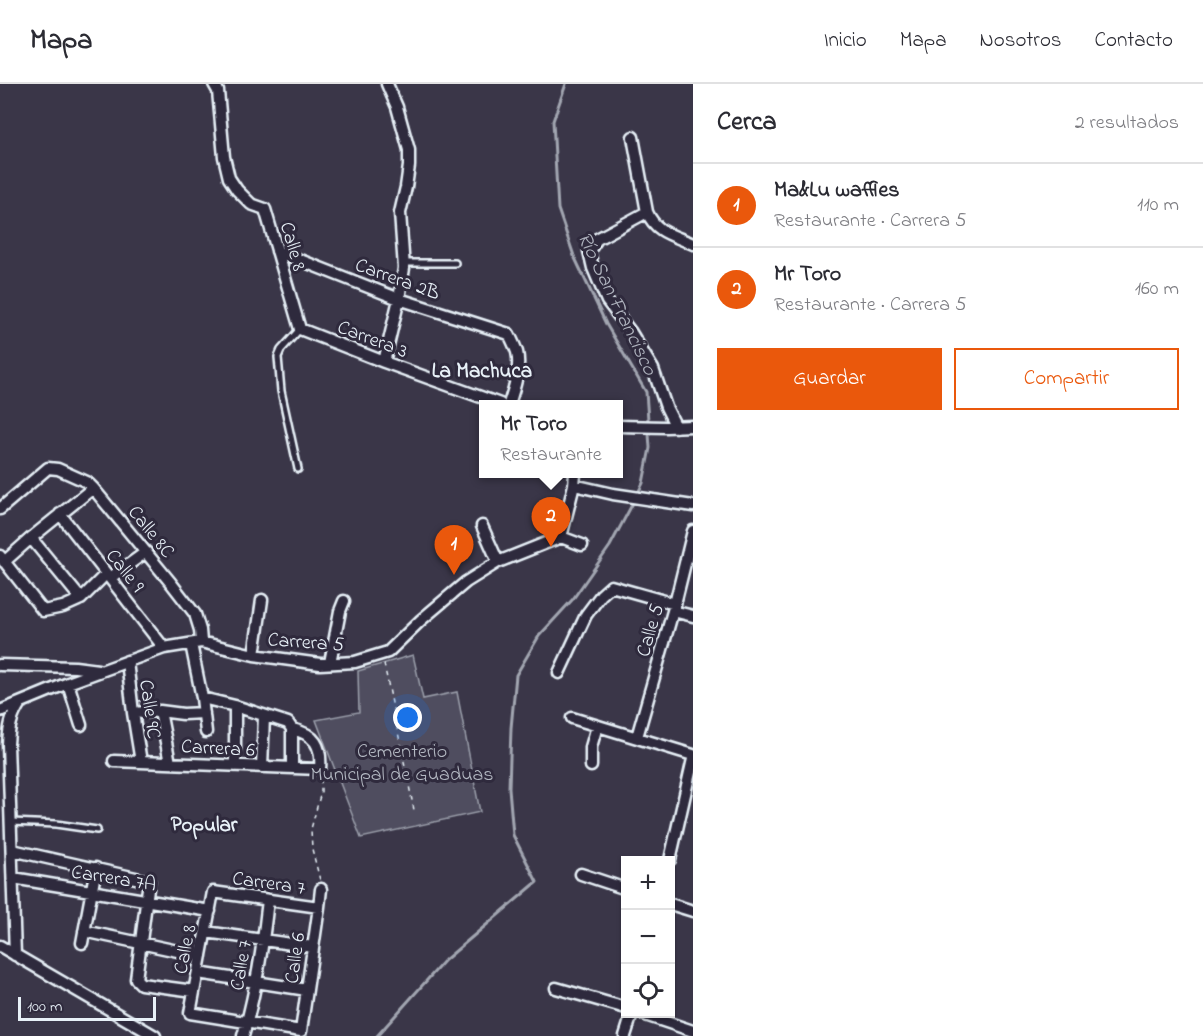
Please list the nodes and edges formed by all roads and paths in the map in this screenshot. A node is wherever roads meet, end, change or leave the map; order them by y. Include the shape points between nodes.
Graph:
1 (214, 84) edge
2 (387, 84) edge
3 (633, 137) dead end
4 (647, 212) junction
5 (693, 244) edge
6 (277, 251) junction
7 (405, 262) junction
8 (455, 263) dead end
9 (399, 299) junction
10 (300, 329) junction
11 (384, 362) junction
12 (487, 400) edge
13 (511, 400) edge
14 (623, 426) edge
15 (693, 426) edge
16 (671, 427) junction
17 (298, 468) dead end
18 (574, 479) edge
19 (93, 488) junction
20 (693, 506) edge
21 (0, 509) edge
22 (60, 514) junction
23 (482, 526) dead end
24 (693, 531) edge
25 (561, 537) junction
26 (31, 538) junction
27 (582, 545) dead end
28 (146, 552) junction
29 (2, 559) edge
30 (498, 562) junction
31 (689, 567) edge
32 (108, 576) junction
33 (81, 598) junction
34 (262, 600) dead end
35 (344, 601) dead end
36 (674, 608) junction
37 (693, 616) edge
38 (196, 643) junction
39 (164, 648) junction
40 (382, 654) junction
41 (254, 655) junction
42 (127, 662) junction
43 (330, 663) junction
44 (0, 665) edge
45 (101, 671) junction
46 (559, 673) dead end
47 (68, 683) junction
48 (202, 698) junction
49 (20, 703) junction
50 (235, 706) junction
51 (0, 711) edge
52 (160, 711) junction
53 (133, 713) junction
54 (204, 713) junction
55 (264, 716) junction
56 (572, 718) dead end
57 (81, 725) dead end
58 (290, 726) junction
59 (597, 726) junction
60 (206, 732) dead end
61 (637, 737) junction
62 (693, 757) edge
63 (114, 761) dead end
64 (141, 762) junction
65 (170, 763) junction
66 (235, 766) junction
67 (591, 766) dead end
68 (262, 767) junction
69 (292, 768) junction
70 (320, 769) junction
71 (414, 810) dead end
72 (11, 822) junction
73 (97, 830) dead end
74 (12, 850) junction
75 (671, 856) edge
76 (96, 868) junction
77 (580, 874) dead end
78 (13, 878) junction
79 (621, 887) edge
80 (321, 889) joint
81 (92, 891) junction
82 (213, 892) joint
83 (146, 900) junction
84 (268, 900) junction
85 (675, 905) edge
86 (319, 908) junction
87 (693, 910) edge
88 (210, 911) junction
89 (84, 931) junction
90 (206, 932) junction
91 (263, 940) junction
92 (82, 943) dead end
93 (141, 944) junction
94 (0, 946) edge
95 (313, 947) junction
96 (15, 955) junction
97 (201, 956) junction
98 (198, 973) junction
99 (256, 982) junction
100 (556, 988) dead end
101 (307, 990) junction
102 (194, 991) junction
103 (621, 1007) edge
104 (631, 1018) edge
105 (654, 1018) edge
106 (247, 1022) junction
107 (693, 1031) edge
108 (155, 1036) edge
109 (243, 1036) edge
110 (625, 1036) edge

1 - 6 street, Calle 8 via 229,178 251,204 265,208
2 - 7 street via 409,150 410,166 400,213
3 - 4 street
4 - 5 street via 661,230
4 - 16 street via 597,239 589,251 607,301 653,369
6 - 9 street, Carrera 2B
6 - 10 street, Calle 8
7 - 8 lane
7 - 9 street
9 - 11 street
9 - 13 street, Carrera 2B via 509,334 517,353
10 - 11 street, Carrera 3
10 - 17 lane via 278,357 281,391
11 - 12 street, Carrera 3
14 - 16 street
15 - 16 street
18 - 20 street via 613,494
18 - 25 street
19 - 21 street, Calle 8C via 58,469 48,468
19 - 22 street
19 - 28 street, Calle 8C
22 - 26 street
22 - 32 street, Calle 9
23 - 30 street
24 - 31 street, Calle 5
25 - 27 street
25 - 30 street, Carrera 5
26 - 29 street
26 - 33 street
28 - 32 street
28 - 38 street, Calle 8C via 195,614 200,630
29 - 33 street via 43,611
30 - 40 street, Carrera 5 via 466,582
31 - 36 street, Calle 5
32 - 33 street
32 - 39 street, Calle 9
34 - 41 street
35 - 43 street
36 - 37 street
36 - 46 street via 611,585 586,615
36 - 61 street, Calle 5
38 - 39 street, Carrera 5
38 - 41 street, Carrera 5
38 - 48 street
39 - 42 street, Carrera 5
40 - 43 street, Carrera 5 via 356,662
40 - 71 path
41 - 43 street, Carrera 5
42 - 45 street, Carrera 5
42 - 53 street, Calle 9C
44 - 45 street
45 - 47 street, Carrera 5
47 - 49 street, Carrera 5
47 - 57 street
48 - 50 street
48 - 54 street
49 - 51 street, Carrera 5
49 - 72 street via 9,727
50 - 55 street
50 - 66 street
52 - 53 street
52 - 54 street
52 - 65 street
53 - 64 street, Calle 9C
54 - 60 street
55 - 58 street
55 - 68 street
56 - 59 street
58 - 69 street
58 - 70 street via 312,737 321,758
59 - 61 street
59 - 67 street
61 - 62 street
62 - 75 street
63 - 64 street, Carrera 6
64 - 65 street, Carrera 6
65 - 66 street, Carrera 6
66 - 68 street, Carrera 6
68 - 69 street, Carrera 6
69 - 70 street, Carrera 6
70 - 80 path via 321,792 311,829
72 - 73 lane
72 - 74 street
74 - 76 street
74 - 78 street
76 - 81 street
76 - 83 street via 149,881
77 - 79 street
78 - 81 street, Carrera 7A
78 - 96 street
80 - 86 street, Calle 6
81 - 83 street, Carrera 7A
81 - 89 street
82 - 84 street, Carrera 7
82 - 88 street, Calle 8
83 - 88 street, Carrera 7A
83 - 93 street
84 - 86 street, Carrera 7
84 - 91 street, Calle 7
85 - 87 street
86 - 95 street, Calle 6
88 - 90 street, Calle 8
89 - 92 street
89 - 93 street
90 - 91 street
90 - 97 street, Calle 8
91 - 95 street
91 - 99 street, Calle 7
93 - 97 street
93 - 102 street via 135,975 141,984
94 - 96 street
95 - 101 street, Calle 6
96 - 108 street
97 - 98 street, Calle 8
98 - 99 street
98 - 102 street, Calle 8
99 - 101 street
99 - 106 street, Calle 7
100 - 103 street
101 - 106 street, Calle 6 via 301,1032
102 - 106 street, Calle 8 via 190,1012
104 - 110 street
105 - 107 street
106 - 109 street, Calle 7

